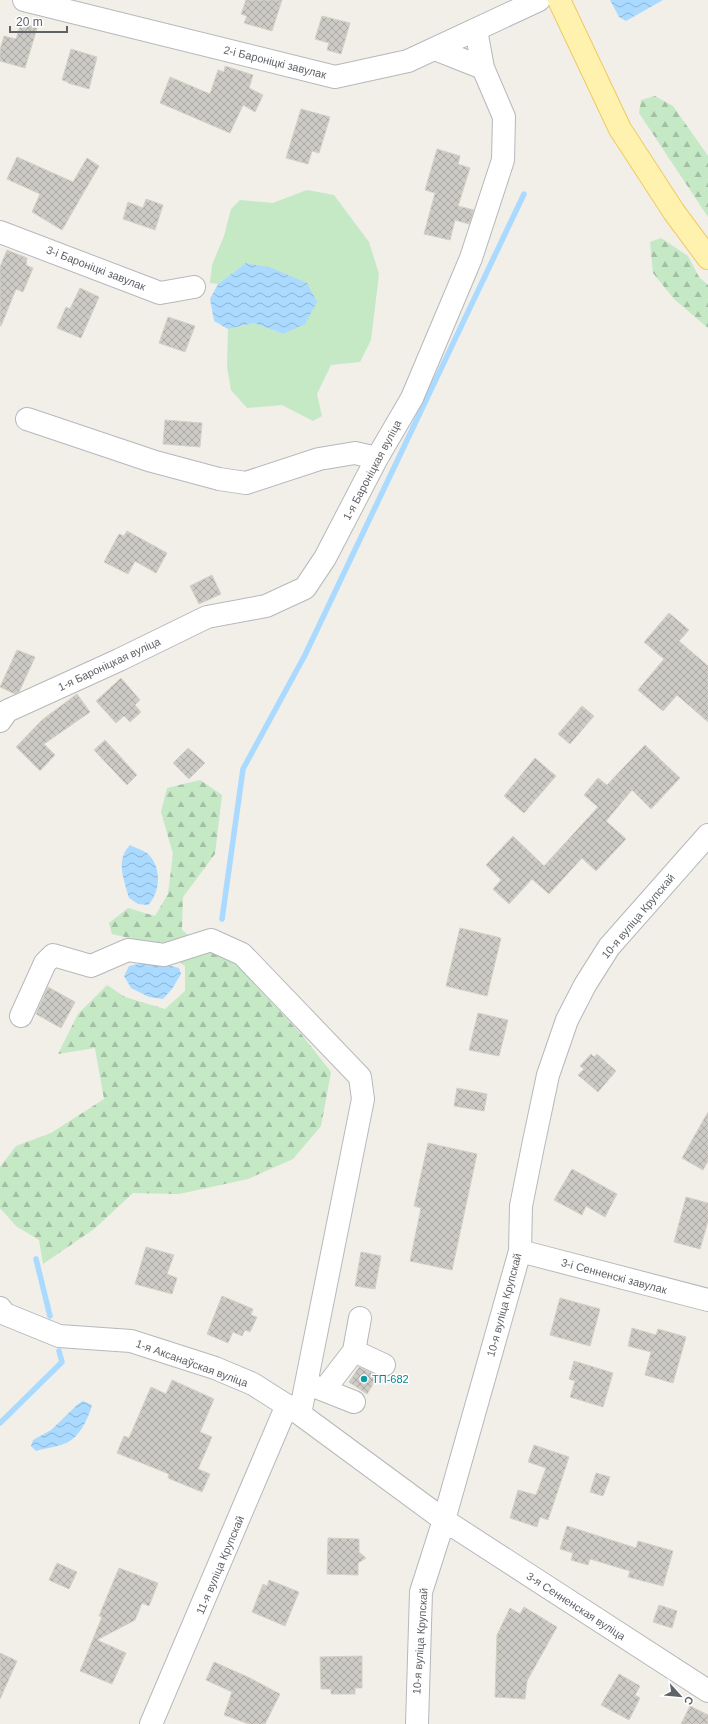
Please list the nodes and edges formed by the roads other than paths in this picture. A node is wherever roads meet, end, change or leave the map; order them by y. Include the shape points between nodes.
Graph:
1 (24, 0) edge
2 (540, 0) edge
3 (559, 0) edge
4 (476, 30) junction
5 (435, 48) junction
6 (483, 68) junction
7 (0, 232) edge
8 (708, 258) edge
9 (194, 287) dead end
10 (27, 419) dead end
11 (377, 458) junction
12 (2, 713) edge
13 (708, 835) edge
14 (21, 1016) dead end
15 (520, 1251) junction
16 (708, 1300) edge
17 (0, 1308) edge
18 (360, 1318) dead end
19 (354, 1351) junction
20 (384, 1365) dead end
21 (315, 1387) junction
22 (354, 1402) dead end
23 (294, 1410) junction
24 (444, 1520) junction
25 (708, 1691) edge
26 (151, 1724) edge
27 (417, 1724) edge

1 - 5 street, 2-і Бароніцкі завулак via 336,77 408,61
2 - 4 street, 2-і Бароніцкі завулак
3 - 8 main road via 620,129 674,212
4 - 5 street, 2-і Бароніцкі завулак
4 - 6 street, 1-я Бароніцкая вуліца
5 - 6 street
6 - 11 street, 1-я Бароніцкая вуліца via 504,117 503,160 472,258 412,398
7 - 9 street, 3-і Бароніцкі завулак via 160,293
10 - 11 street via 152,461 219,479 246,483 319,459 355,453
11 - 12 street, 1-я Бароніцкая вуліца via 325,558 304,588 266,606 207,617
13 - 15 street, 10-я вуліца Крупскай via 609,947 567,1020 548,1075 533,1146 522,1206
14 - 21 street, 11-я вуліца Крупскай via 45,962 53,955 91,966 128,950 164,955 211,940 242,954 360,1077 363,1099
15 - 16 street, 3-і Сенненскі завулак
15 - 24 street, 10-я вуліца Крупскай
17 - 23 street, 1-я Аксанаўская вуліца via 6,1314 59,1336 131,1341 215,1368 253,1384
18 - 19 street
19 - 20 street
19 - 21 street
21 - 22 street
21 - 23 street, 11-я вуліца Крупскай
23 - 24 street, 1-я Аксанаўская вуліца
23 - 26 street, 11-я вуліца Крупскай
24 - 25 street, 3-я Сенненская вуліца
24 - 27 street, 10-я вуліца Крупскай via 421,1592

